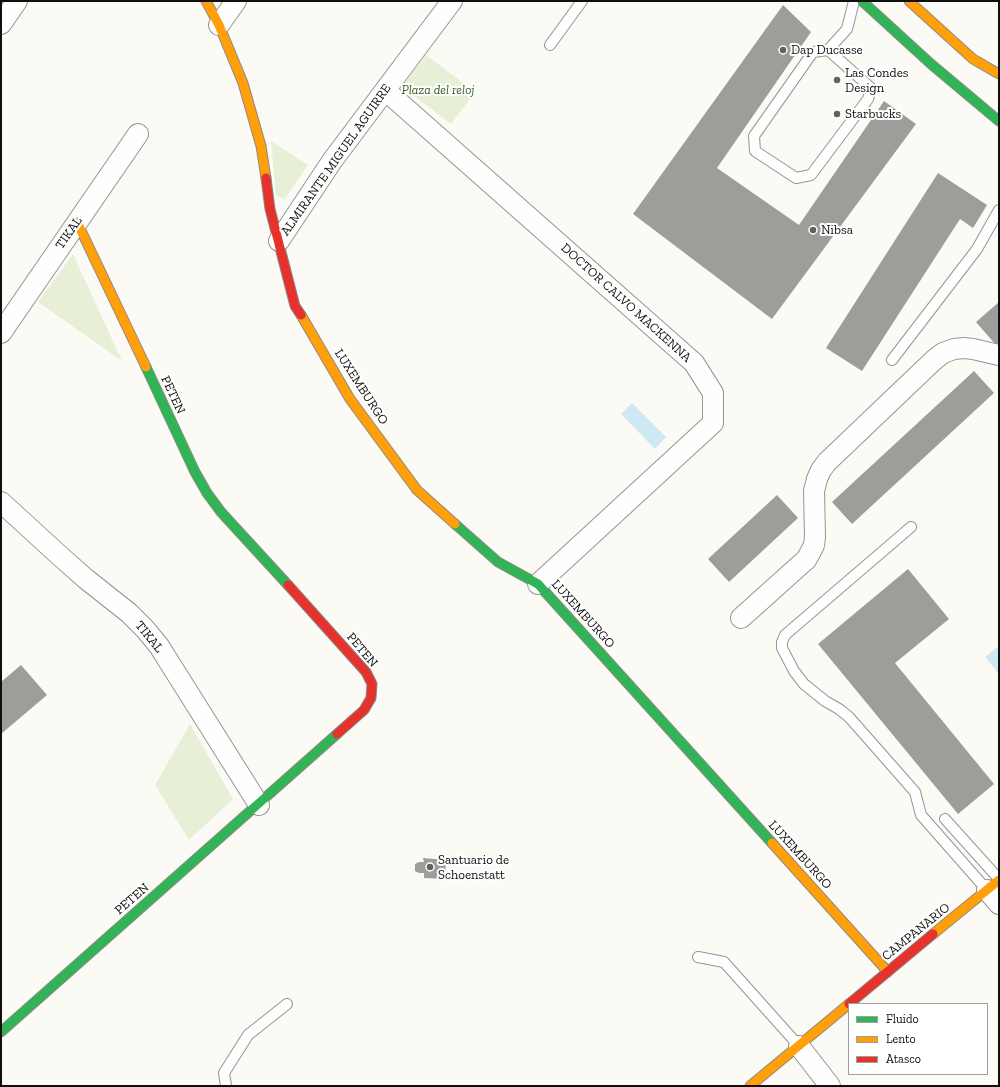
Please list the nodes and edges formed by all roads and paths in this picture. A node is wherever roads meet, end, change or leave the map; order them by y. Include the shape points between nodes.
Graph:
1 (17, 1) edge
2 (206, 1) edge
3 (236, 1) edge
4 (452, 1) edge
5 (582, 1) edge
6 (854, 1) edge
7 (862, 1) edge
8 (909, 1) edge
9 (1, 24) edge
10 (219, 25) junction
11 (550, 45) dead end
12 (828, 50) junction
13 (973, 59) junction
14 (994, 59) dead end
15 (999, 74) edge
16 (385, 90) junction
17 (999, 121) edge
18 (138, 134) dead end
19 (999, 210) edge
20 (77, 222) junction
21 (279, 241) junction
22 (1, 333) edge
23 (999, 355) edge
24 (892, 360) dead end
25 (1, 502) edge
26 (911, 527) dead end
27 (538, 584) junction
28 (741, 618) dead end
29 (259, 805) junction
30 (945, 819) dead end
31 (996, 888) edge
32 (698, 957) dead end
33 (888, 972) junction
34 (850, 1003) edge
35 (288, 1004) dead end
36 (848, 1005) edge
37 (1, 1032) edge
38 (799, 1046) junction
39 (226, 1086) edge
40 (750, 1086) edge
41 (830, 1086) edge

1 - 9 street
2 - 10 street, LUXEMBURGO
3 - 10 street
4 - 16 street, ALMIRANTE MIGUEL AGUIRRE
5 - 11 lane
6 - 12 lane via 847,28
7 - 17 street
8 - 13 street
10 - 21 street, LUXEMBURGO via 244,84 261,146 270,209
12 - 12 lane via 813,52 754,136 755,151 796,178 811,175 868,99 871,88
13 - 14 street
13 - 15 street
16 - 21 street, ALMIRANTE MIGUEL AGUIRRE via 332,161
16 - 27 street, DOCTOR CALVO MACKENNA via 694,363 714,394 713,423
18 - 20 street, TIKAL
19 - 24 lane via 977,248
20 - 22 street, TIKAL
20 - 29 street, PETEN via 207,493 366,672 372,684 371,698 364,710
21 - 27 street, LUXEMBURGO via 295,306 350,399 417,490 498,562
23 - 28 street via 964,348 944,353 827,462 817,479 814,491 815,537 810,553 806,560
25 - 29 street, TIKAL via 145,629 159,646
26 - 31 lane via 785,635 782,648 794,672 804,684 849,717 915,792 922,816
27 - 33 street, LUXEMBURGO
29 - 37 street, PETEN
30 - 31 lane
31 - 33 street, CAMPANARIO
32 - 38 lane via 724,962
33 - 34 street, CAMPANARIO
35 - 39 lane via 248,1035 224,1073
36 - 38 street, CAMPANARIO
38 - 40 street, CAMPANARIO
38 - 41 street

